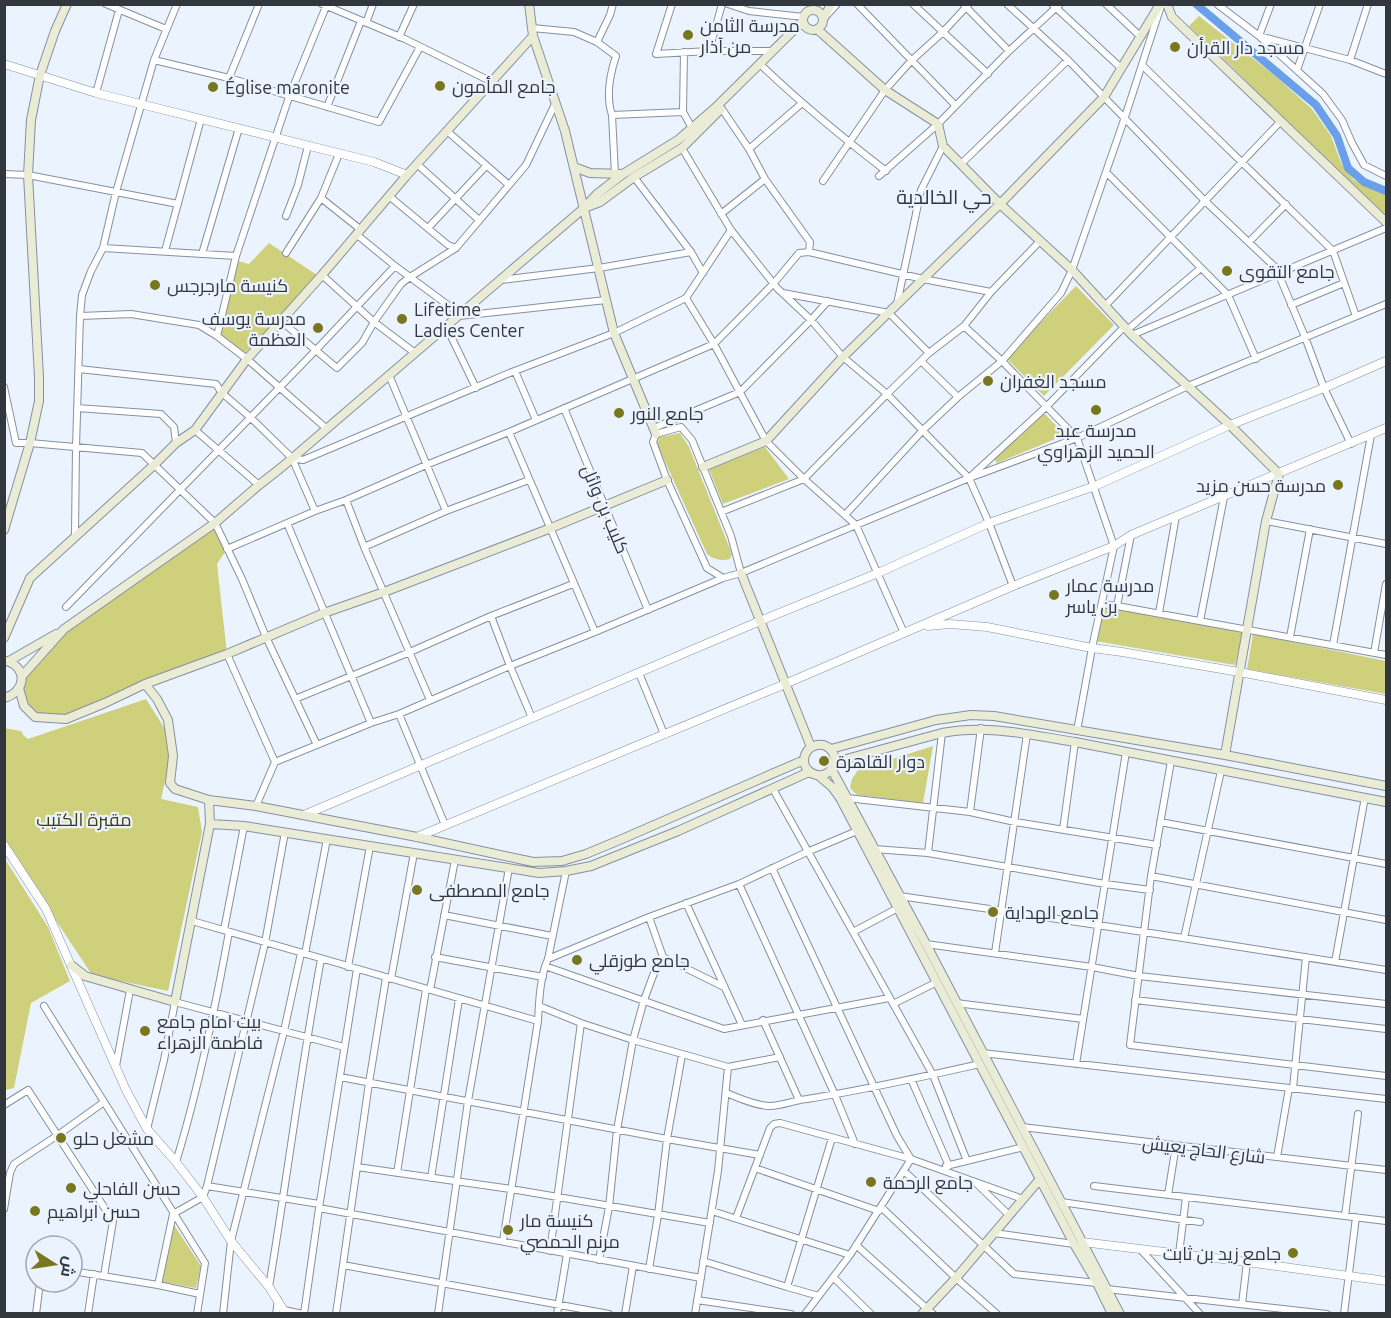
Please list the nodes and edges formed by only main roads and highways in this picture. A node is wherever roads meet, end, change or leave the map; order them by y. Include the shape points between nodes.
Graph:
1 (67, 4) edge
2 (528, 4) edge
3 (831, 4) edge
4 (1161, 4) edge
5 (1167, 4) edge
6 (813, 7) edge
7 (824, 18) junction
8 (804, 21) junction
9 (817, 29) junction
10 (532, 32) junction
11 (574, 167) junction
12 (619, 174) junction
13 (1000, 204) junction
14 (584, 208) junction
15 (1386, 222) edge
16 (655, 431) road end
17 (703, 467) road end
18 (667, 480) road end
19 (4, 530) edge
20 (741, 573) road end
21 (64, 629) junction
22 (4, 638) edge
23 (7, 661) edge
24 (22, 676) junction
25 (145, 684) junction
26 (19, 688) junction
27 (4, 698) edge
28 (811, 747) junction
29 (831, 749) junction
30 (1225, 755) junction
31 (804, 760) junction
32 (833, 766) junction
33 (809, 772) junction
34 (819, 776) junction
35 (1386, 786) edge
36 (209, 800) junction
37 (1386, 802) edge
38 (210, 824) junction
39 (71, 965) road end
40 (1040, 1179) junction
41 (1078, 1243) junction
42 (927, 1312) edge
43 (1112, 1314) edge
44 (1120, 1314) edge

1 - 19 main road via 40,75 31,120 28,175 39,401
2 - 10 main road
3 - 7 main road
4 - 13 main road via 1104,97
5 - 15 main road via 1172,17
6 - 7 main road
6 - 8 main road
7 - 9 main road
8 - 9 main road via 811,30
8 - 12 main road via 678,140
8 - 14 main road via 682,148 600,202
9 - 13 main road via 885,90 938,124 943,146
10 - 11 main road
10 - 22 main road via 247,359 195,430 176,442 30,578
11 - 12 main road via 590,174
11 - 14 main road
12 - 14 main road
13 - 17 main road via 843,357 766,441
13 - 30 main road via 1279,474 1266,521
14 - 16 main road via 614,333
14 - 21 main road via 215,523
18 - 25 main road
20 - 28 main road
21 - 23 main road
21 - 24 main road
23 - 24 main road
24 - 26 main road
25 - 26 main road via 66,719 35,717 24,706
25 - 36 main road via 168,720 173,756 170,783 175,789
26 - 27 main road
28 - 29 main road via 819,744
28 - 31 main road
29 - 30 main road via 936,720 971,715
29 - 32 main road
30 - 35 main road
31 - 33 main road
31 - 36 main road via 613,843 562,861 533,862 304,815
32 - 34 main road
32 - 37 main road via 942,733 981,728 1075,742
32 - 41 main road via 1061,1202
33 - 34 main road
33 - 38 main road via 678,831 591,866 566,871 539,873 285,832
34 - 40 main road via 840,798
36 - 38 main road
38 - 39 main road via 175,1002 85,976
40 - 41 main road
40 - 42 main road
41 - 43 main road
41 - 44 main road

